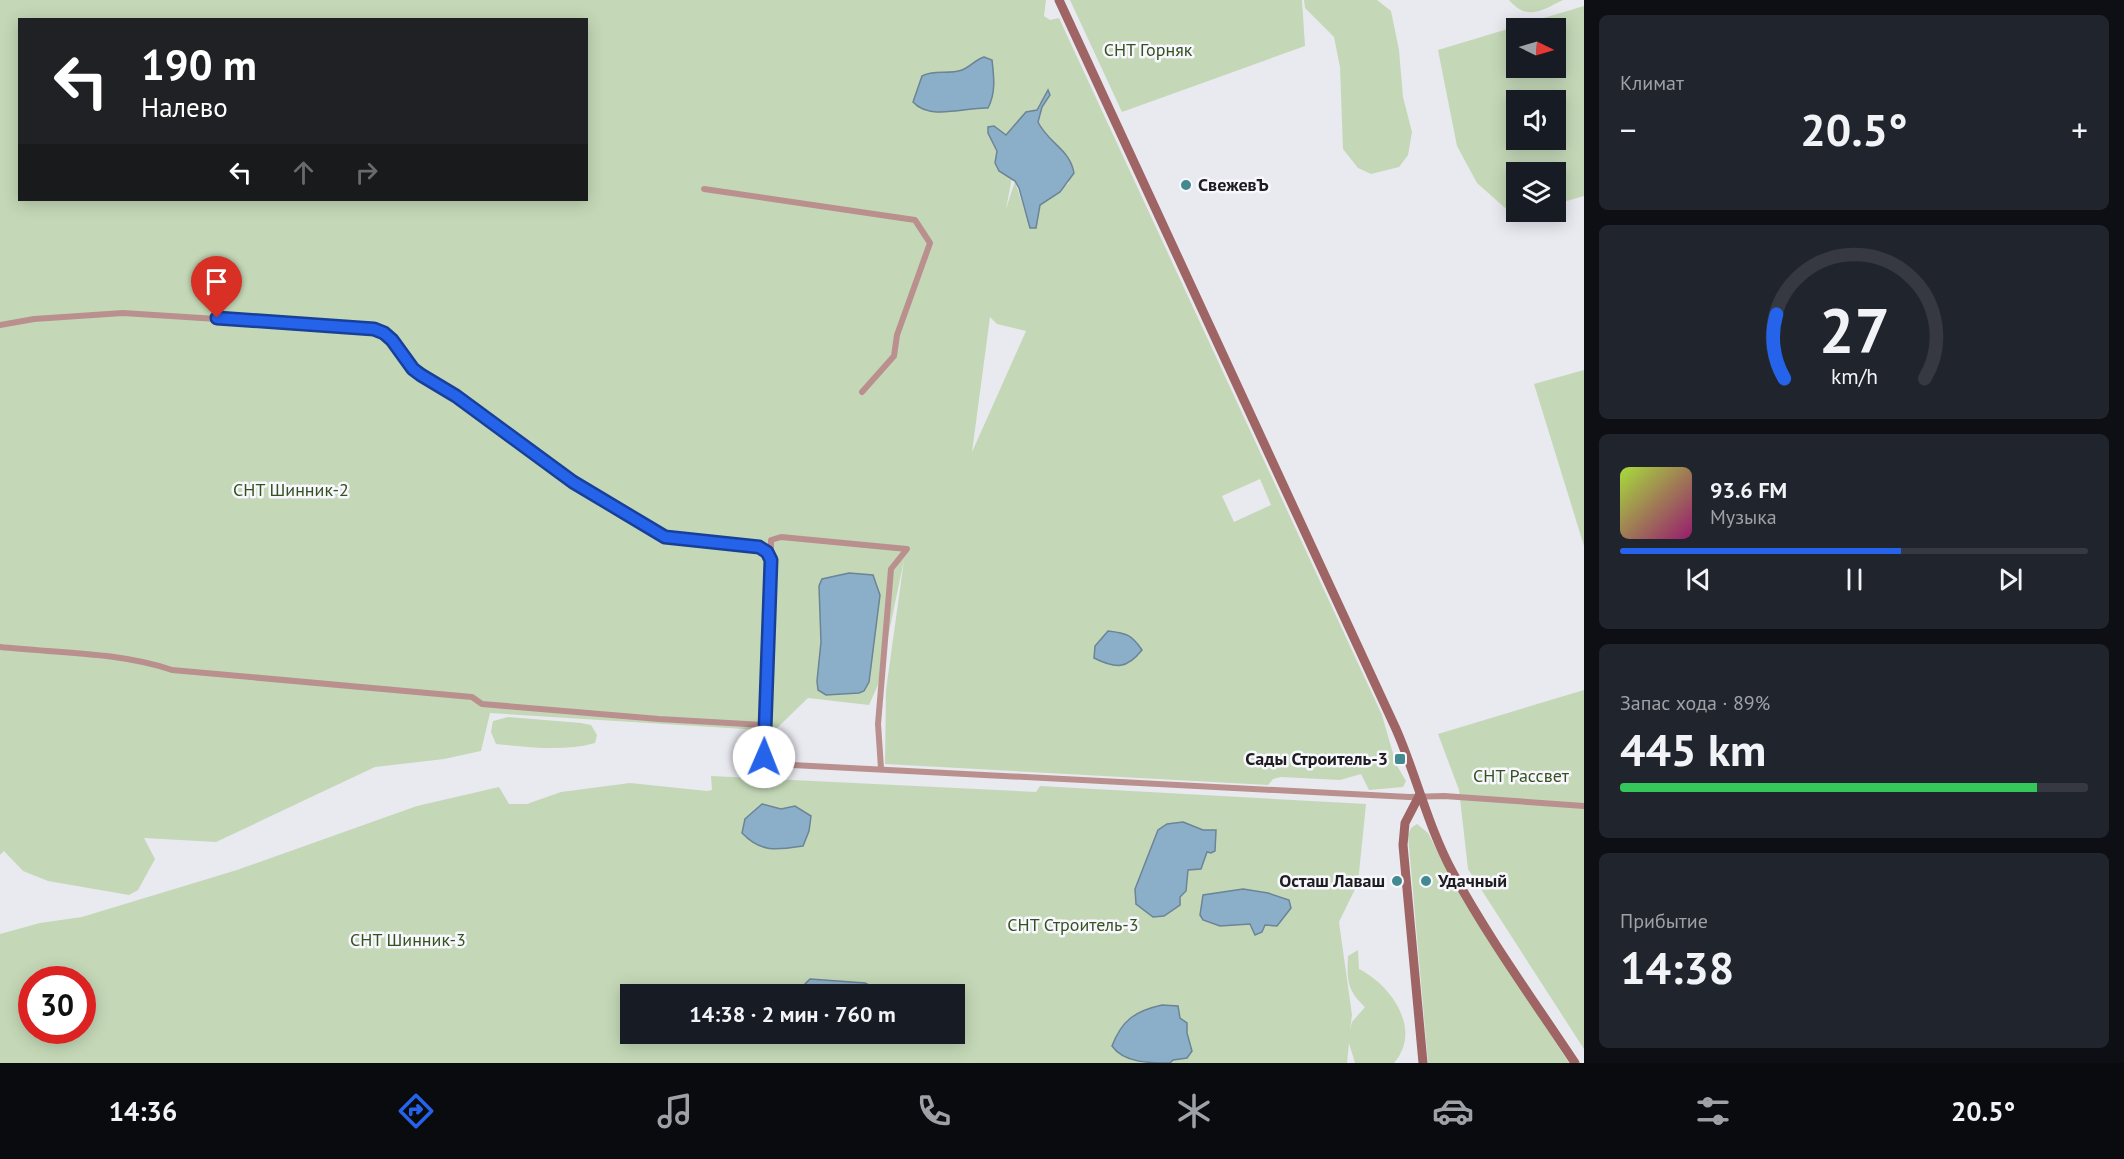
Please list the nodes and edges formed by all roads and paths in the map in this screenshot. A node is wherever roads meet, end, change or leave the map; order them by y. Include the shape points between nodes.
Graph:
1 (1059, 0) edge
2 (704, 189) dead end
3 (0, 325) edge
4 (862, 392) dead end
5 (771, 560) junction
6 (0, 647) edge
7 (765, 725) junction
8 (881, 768) junction
9 (1419, 796) junction
10 (1584, 806) edge
11 (1423, 1063) edge
12 (1575, 1063) edge

1 - 9 street via 1396,729 1416,776
2 - 4 street via 915,220 930,243 897,335 894,356
3 - 5 street via 123,313 374,329 392,340 421,375 622,512 665,537 759,547
5 - 7 street
5 - 8 street via 771,540 782,537 907,549 891,569 878,724
6 - 7 street via 156,664 172,670 472,697 482,704
7 - 8 street via 764,757 773,764
8 - 9 street via 1033,779
9 - 10 street
9 - 11 street via 1405,823 1403,845
9 - 12 street via 1454,874

